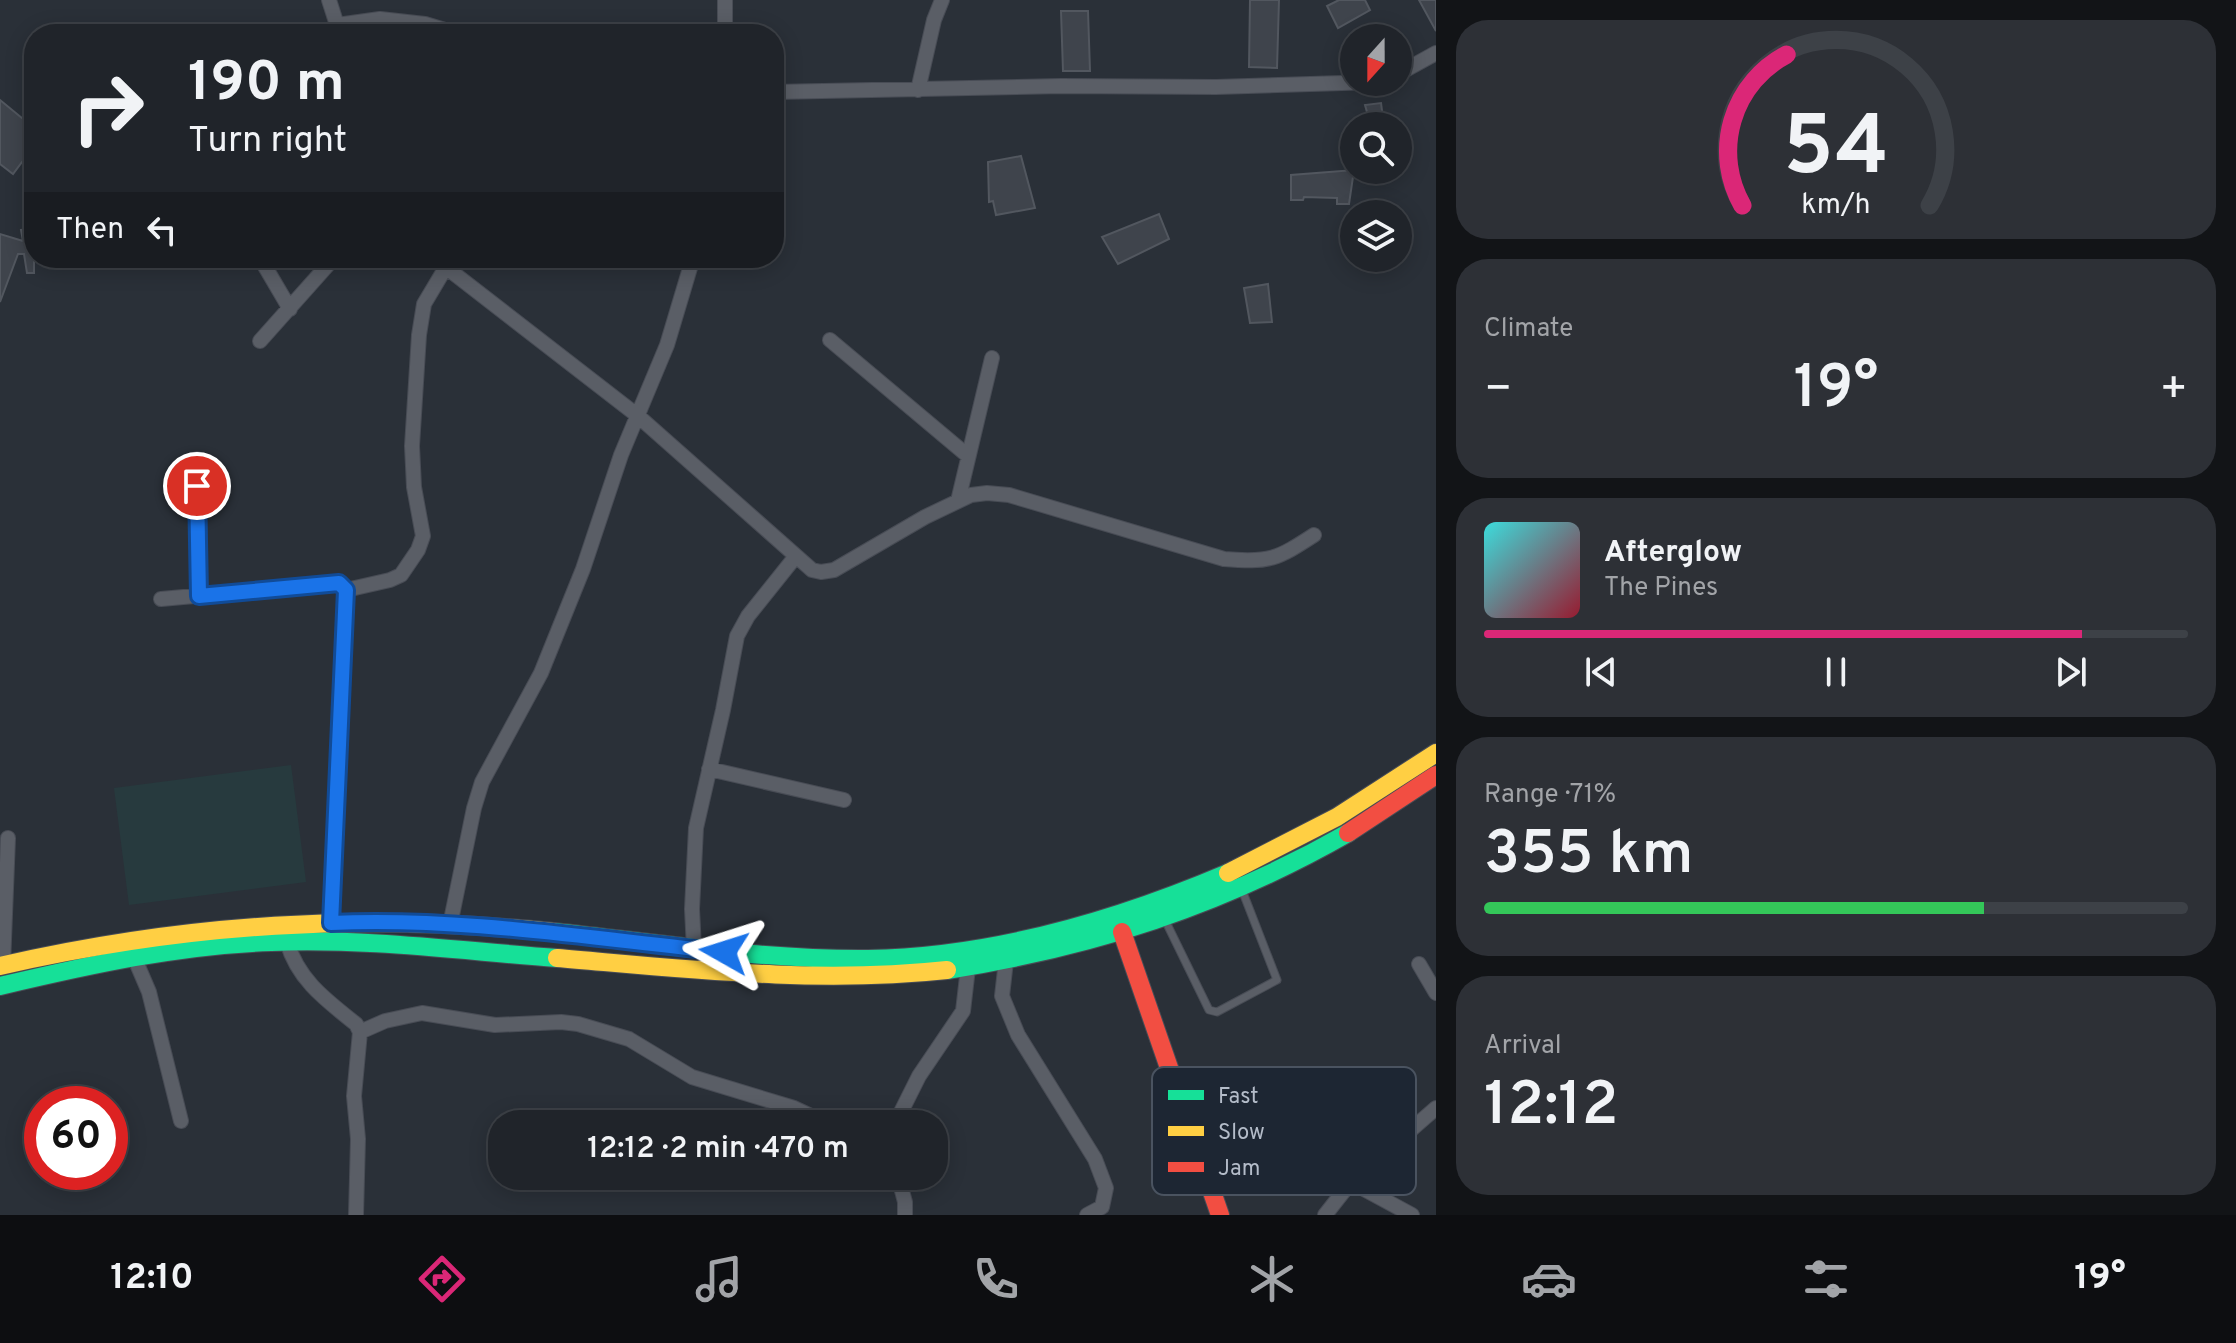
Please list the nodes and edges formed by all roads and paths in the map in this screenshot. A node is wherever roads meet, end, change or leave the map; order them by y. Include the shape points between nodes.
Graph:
1 (329, 0) edge
2 (725, 0) edge
3 (942, 0) edge
4 (335, 24) edge
5 (360, 24) edge
6 (425, 24) edge
7 (725, 24) edge
8 (1436, 53) edge
9 (1412, 66) edge
10 (1340, 83) edge
11 (918, 90) junction
12 (784, 92) edge
13 (266, 268) edge
14 (325, 268) edge
15 (438, 268) edge
16 (446, 268) edge
17 (690, 268) edge
18 (290, 309) junction
19 (830, 340) dead end
20 (260, 341) dead end
21 (992, 358) dead end
22 (638, 416) junction
23 (968, 456) junction
24 (197, 459) dead end
25 (958, 501) junction
26 (1314, 535) dead end
27 (796, 556) junction
28 (346, 590) junction
29 (199, 596) junction
30 (161, 599) dead end
31 (1436, 753) edge
32 (709, 769) junction
33 (1436, 775) edge
34 (844, 800) dead end
35 (8, 838) dead end
36 (1241, 888) junction
37 (1164, 919) junction
38 (331, 923) junction
39 (450, 925) junction
40 (1122, 932) junction
41 (287, 942) junction
42 (694, 949) junction
43 (134, 957) junction
44 (1006, 961) junction
45 (1419, 964) dead end
46 (2, 965) edge
47 (968, 968) junction
48 (0, 986) edge
49 (1436, 993) edge
50 (360, 1032) junction
51 (1169, 1067) edge
52 (1436, 1108) edge
53 (798, 1110) edge
54 (902, 1110) edge
55 (181, 1121) dead end
56 (1416, 1125) edge
57 (902, 1190) edge
58 (1213, 1195) edge
59 (1341, 1195) edge
60 (1375, 1195) edge
61 (356, 1215) edge
62 (905, 1215) edge
63 (1087, 1215) edge
64 (1220, 1215) edge
65 (1325, 1215) edge
66 (1412, 1215) edge

1 - 4 street
2 - 7 street
3 - 11 street
5 - 6 street via 380,19
8 - 9 street
10 - 11 street
11 - 12 street
13 - 18 street
14 - 18 street
15 - 28 street via 419,335 412,446 423,536 401,575
16 - 22 street
17 - 22 street
18 - 20 street
19 - 23 street
21 - 23 street
22 - 27 street
22 - 39 street via 541,673 482,782
23 - 25 street
24 - 29 street
25 - 26 street via 987,493 1009,495 1224,559 1260,562 1283,555
25 - 27 street via 834,570 812,570
27 - 32 street via 737,636
28 - 29 street via 339,583
28 - 38 street
29 - 30 street
31 - 42 main road via 1339,819 1267,857 1113,918 920,957 819,959
32 - 34 street
32 - 42 street via 696,828
33 - 36 main road via 1355,830
35 - 46 street
36 - 37 main road
36 - 37 lane via 1277,980 1217,1012 1209,1010
37 - 40 main road
38 - 39 main road
38 - 46 main road via 159,934
39 - 42 main road
40 - 44 main road
40 - 51 main road
41 - 43 main road
41 - 47 main road via 811,977
41 - 50 street via 311,987
43 - 48 main road
43 - 55 street via 149,992
44 - 47 main road
44 - 63 street via 1002,996 1018,1035 1095,1159 1106,1188 1102,1207
45 - 49 street
47 - 54 street via 963,1011
50 - 53 street via 422,1013 495,1025 578,1024 629,1039 692,1077
50 - 61 street via 354,1096
52 - 56 street
57 - 62 street
58 - 64 main road
59 - 65 street
60 - 66 street

